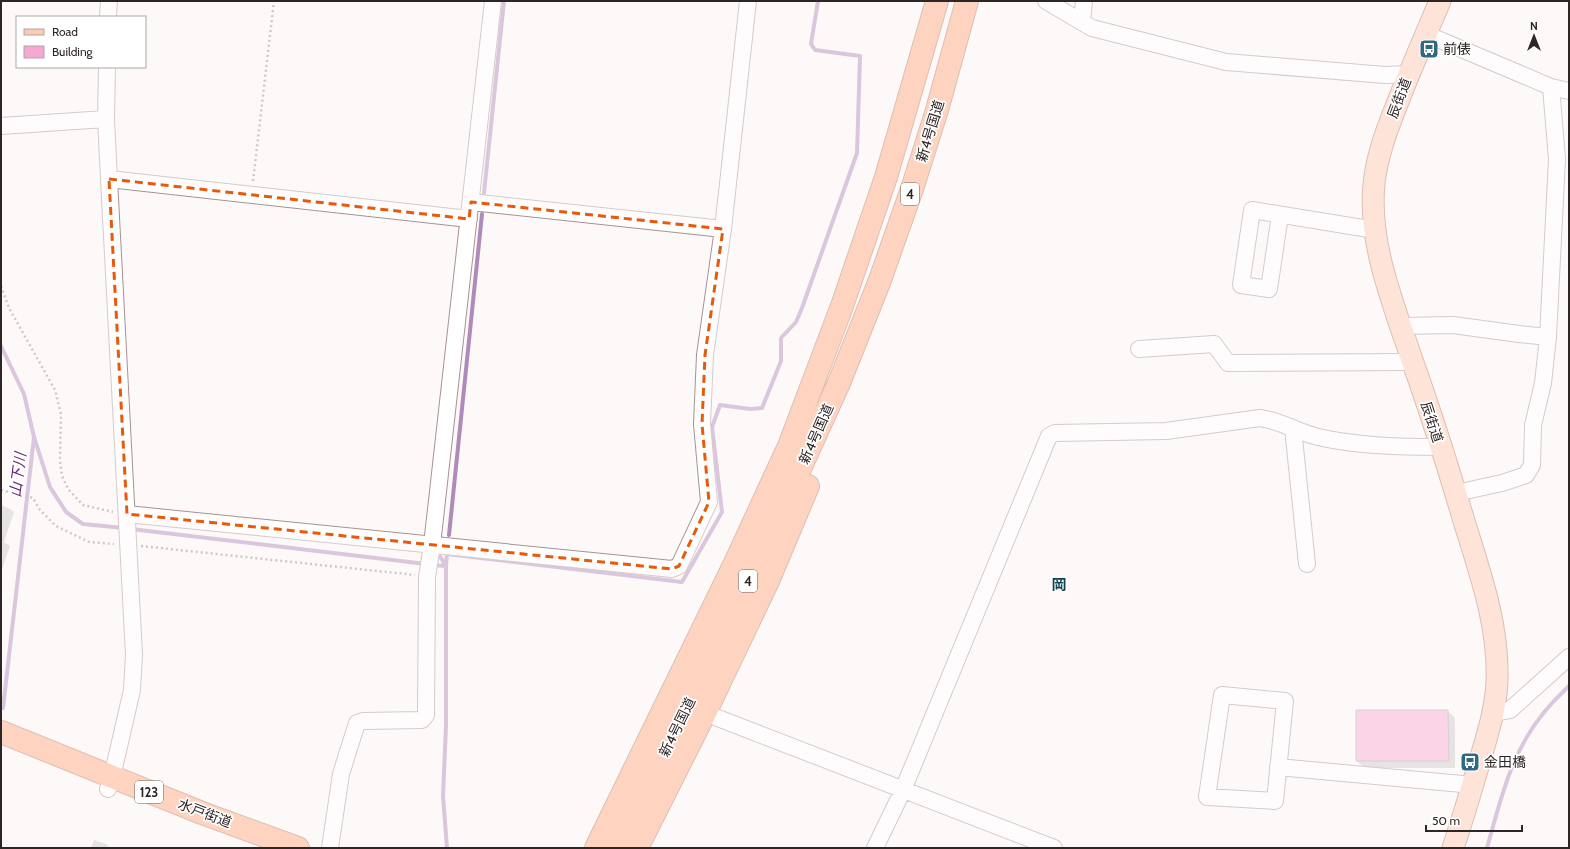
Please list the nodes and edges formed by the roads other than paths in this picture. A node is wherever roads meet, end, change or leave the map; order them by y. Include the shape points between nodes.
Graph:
1 (109, 1) edge
2 (493, 1) edge
3 (748, 1) edge
4 (937, 1) edge
5 (967, 1) edge
6 (1046, 1) edge
7 (1084, 1) edge
8 (1440, 1) edge
9 (108, 16) edge
10 (1082, 22) junction
11 (1426, 34) junction
12 (107, 68) edge
13 (1409, 74) junction
14 (1551, 87) junction
15 (1569, 91) edge
16 (106, 119) junction
17 (1, 126) edge
18 (108, 179) junction
19 (471, 202) junction
20 (1280, 215) junction
21 (469, 220) junction
22 (723, 230) junction
23 (1375, 230) junction
24 (1401, 326) junction
25 (1548, 337) junction
26 (1139, 349) dead end
27 (1413, 362) junction
28 (815, 374) junction
29 (839, 383) junction
30 (1293, 428) junction
31 (1441, 447) junction
32 (1456, 493) junction
33 (126, 514) junction
34 (432, 545) junction
35 (1307, 564) dead end
36 (1569, 657) edge
37 (705, 713) junction
38 (1492, 713) junction
39 (1, 732) edge
40 (1, 746) edge
41 (1278, 766) junction
42 (644, 772) junction
43 (110, 783) junction
44 (1473, 785) junction
45 (903, 790) junction
46 (278, 846) edge
47 (330, 848) edge
48 (580, 848) edge
49 (596, 848) edge
50 (618, 848) edge
51 (637, 848) edge
52 (875, 848) edge
53 (1054, 848) edge
54 (1453, 848) edge

1 - 9 street
2 - 19 street
3 - 22 street
4 - 28 highway, 新4号国道 / 4 via 886,177 842,306
5 - 29 highway, 新4号国道 / 4 via 912,189 880,280
6 - 10 street
7 - 10 street
8 - 11 main road, 辰街道
10 - 13 street via 1092,28 1226,62 1385,75
11 - 13 main road, 辰街道
11 - 14 street
12 - 16 street
13 - 23 main road, 辰街道 via 1378,158 1374,185
14 - 15 street
14 - 25 street via 1557,159
16 - 17 street
16 - 18 street
18 - 21 street
18 - 33 street
19 - 21 street
19 - 22 street
20 - 20 street via 1252,210 1240,285 1269,289
20 - 23 street
21 - 34 street
22 - 34 street via 705,355 702,424 709,502 679,566 672,569
23 - 24 main road, 辰街道 via 1388,287
24 - 25 street via 1453,325
24 - 27 main road, 辰街道
25 - 32 street via 1543,383 1534,425 1532,465 1526,474 1502,483
26 - 27 street via 1214,344 1228,363
27 - 31 main road, 辰街道
28 - 42 highway, 新4号国道 / 4 via 782,460
28 - 48 highway via 777,445
29 - 37 highway via 820,458 768,581
29 - 42 highway, 新4号国道 / 4 via 753,572
30 - 31 street via 1316,437 1351,443
30 - 35 street
30 - 45 street via 1274,420 1260,418 1166,431 1050,436
31 - 32 main road, 辰街道
32 - 38 main road, 辰街道 via 1491,609 1497,657 1497,682
33 - 34 street
33 - 43 street via 134,655 132,690
34 - 47 street via 427,577 426,715 422,720 357,723 341,774
36 - 38 street via 1510,710
37 - 45 street
37 - 51 highway
38 - 44 main road, 辰街道
39 - 43 highway, 水戸街道 / 123
40 - 43 highway, 水戸街道 / 123
41 - 41 street via 1285,701 1222,695 1207,797 1275,801
41 - 44 street
42 - 49 highway, 新4号国道 / 4
42 - 50 highway, 新4号国道 / 4
43 - 46 highway, 水戸街道 / 123
44 - 54 main road, 辰街道
45 - 52 street
45 - 53 street

